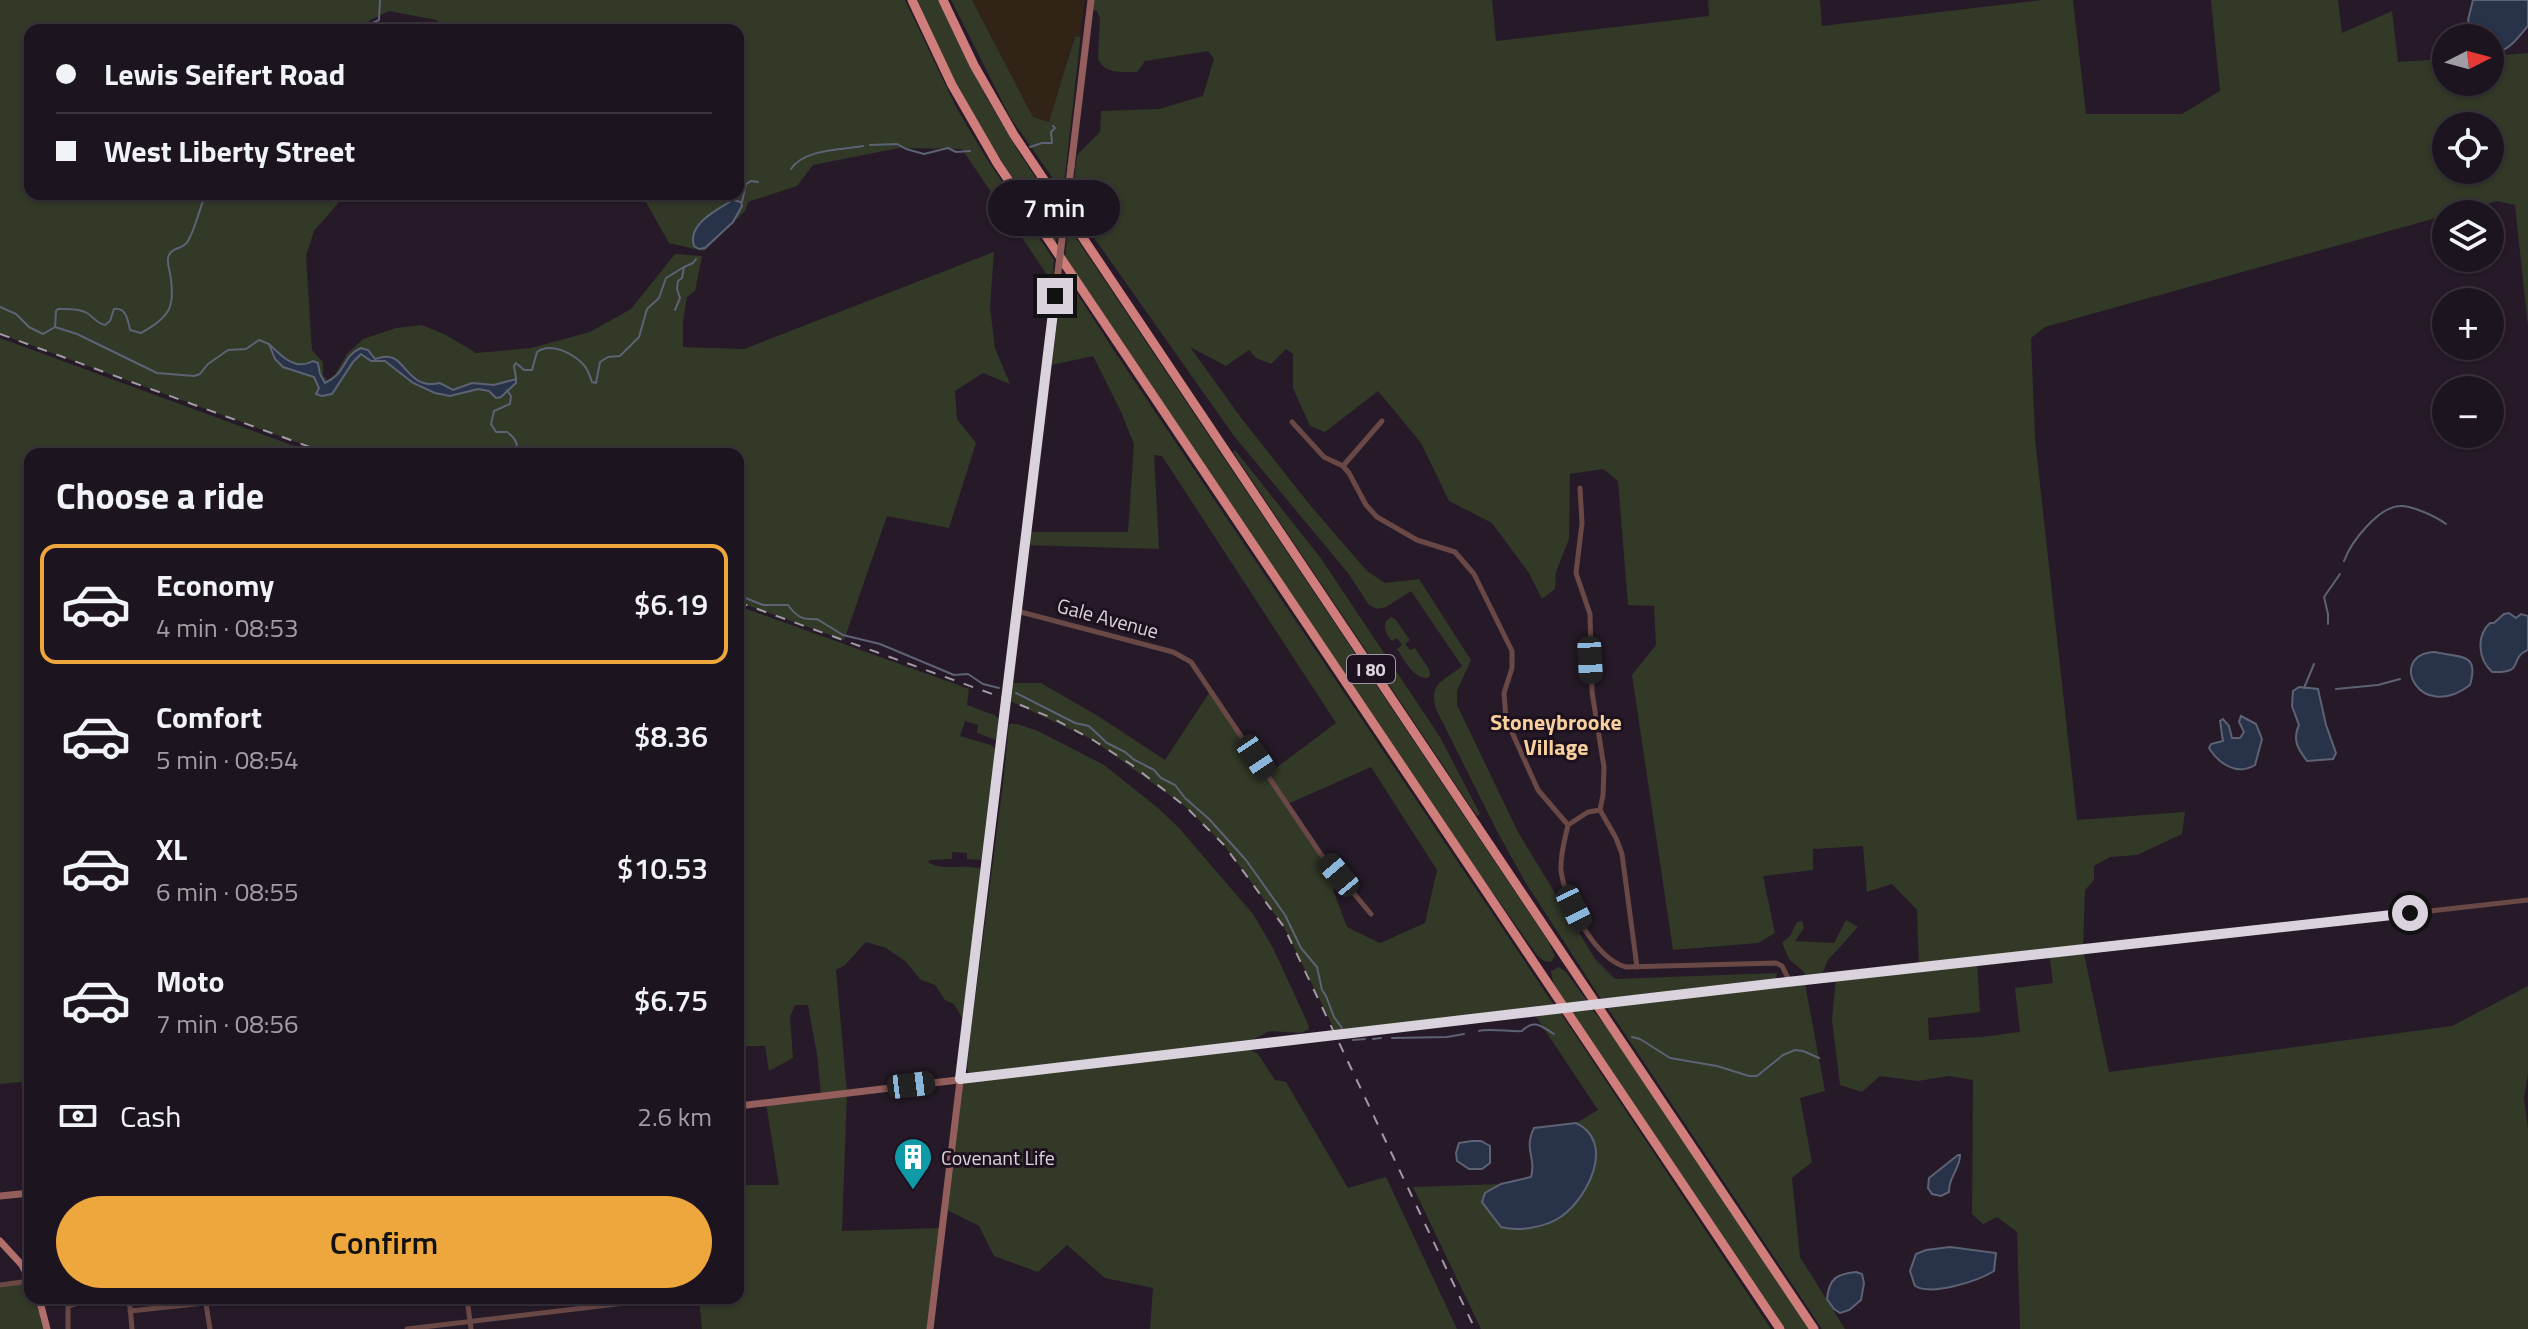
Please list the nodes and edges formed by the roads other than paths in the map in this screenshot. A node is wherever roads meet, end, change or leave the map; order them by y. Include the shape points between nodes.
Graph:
1 (912, 0) edge
2 (943, 0) edge
3 (1091, 0) edge
4 (1382, 421) dead end
5 (1292, 422) dead end
6 (1343, 466) junction
7 (1580, 488) dead end
8 (1017, 611) junction
9 (1600, 810) junction
10 (1568, 825) junction
11 (2528, 900) edge
12 (1371, 914) dead end
13 (1637, 967) junction
14 (1790, 982) junction
15 (1627, 1001) joint
16 (960, 1079) junction
17 (744, 1105) edge
18 (24, 1194) edge
19 (0, 1196) edge
20 (0, 1241) edge
21 (24, 1269) edge
22 (24, 1281) edge
23 (0, 1285) edge
24 (41, 1304) edge
25 (75, 1304) edge
26 (128, 1304) edge
27 (178, 1304) edge
28 (206, 1304) edge
29 (468, 1304) edge
30 (616, 1304) edge
31 (130, 1311) junction
32 (470, 1321) junction
33 (47, 1329) edge
34 (68, 1329) edge
35 (132, 1329) edge
36 (209, 1329) edge
37 (407, 1329) edge
38 (471, 1329) edge
39 (930, 1329) edge
40 (1780, 1329) edge
41 (1814, 1329) edge

1 - 40 highway, I 80 via 997,163
2 - 41 highway, I 80 via 1014,135
3 - 8 main road, bridge
4 - 6 street
5 - 6 street via 1324,457
6 - 10 street via 1377,517 1417,540 1455,552 1474,574 1512,651 1504,693 1506,719 1538,790
7 - 9 street via 1576,573 1589,608 1592,692 1604,767
8 - 12 street, Gale Avenue via 1188,660 1320,853
8 - 16 main road
9 - 10 street
9 - 13 street via 1622,854
10 - 13 street via 1562,879 1586,933 1609,960
11 - 14 street
13 - 14 street via 1776,963
14 - 15 street
15 - 16 main road, bridge
16 - 17 main road
16 - 39 main road
18 - 19 main road
20 - 21 main road
22 - 23 street
24 - 33 main road
25 - 34 street via 68,1306
26 - 31 street
27 - 31 street
28 - 36 street
29 - 32 street
30 - 32 street
31 - 35 street
32 - 37 street
32 - 38 street

